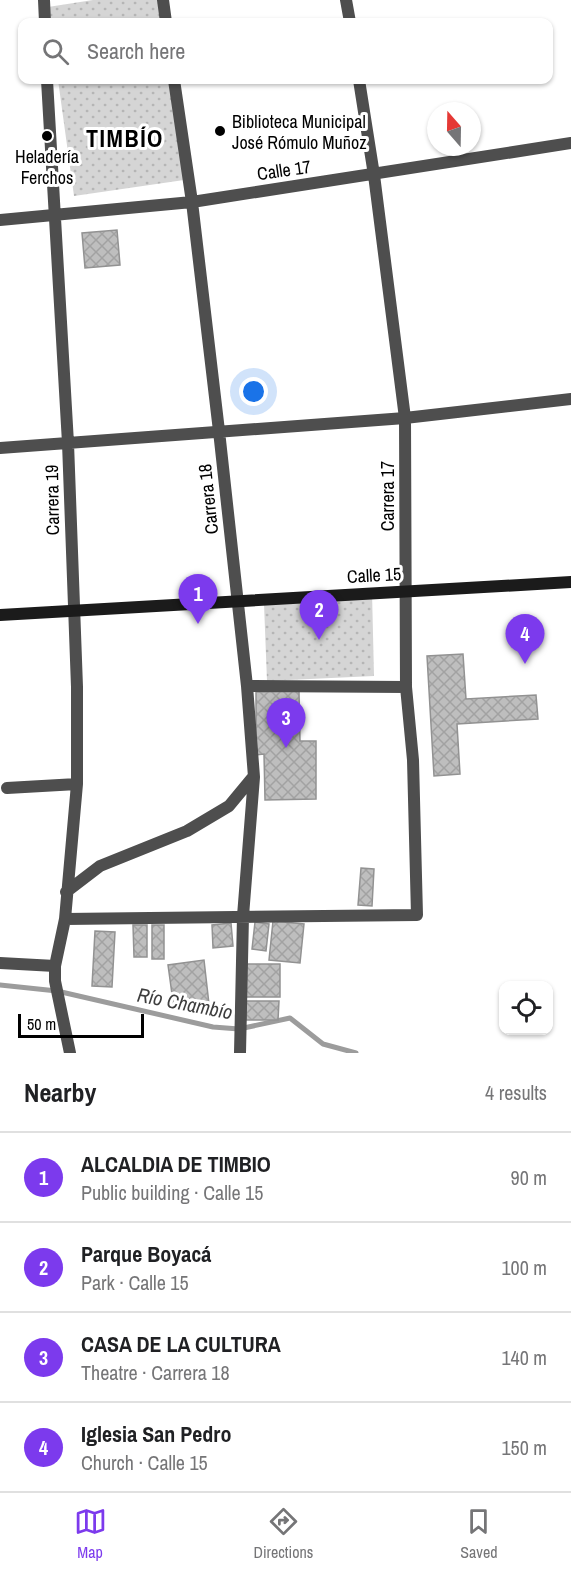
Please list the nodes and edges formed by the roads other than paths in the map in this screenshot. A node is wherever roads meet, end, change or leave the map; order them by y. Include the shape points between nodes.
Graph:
1 (44, 0) edge
2 (163, 0) edge
3 (346, 0) edge
4 (45, 18) edge
5 (165, 18) edge
6 (349, 18) edge
7 (47, 84) edge
8 (175, 84) edge
9 (360, 84) edge
10 (571, 143) edge
11 (374, 175) junction
12 (192, 202) junction
13 (56, 214) junction
14 (0, 220) edge
15 (571, 399) edge
16 (405, 418) junction
17 (219, 431) junction
18 (68, 443) junction
19 (0, 448) edge
20 (571, 582) edge
21 (405, 592) junction
22 (236, 601) junction
23 (72, 612) junction
24 (0, 615) edge
25 (247, 686) junction
26 (406, 687) junction
27 (254, 777) junction
28 (77, 784) junction
29 (8, 788) dead end
30 (66, 892) junction
31 (243, 916) junction
32 (65, 919) junction
33 (0, 963) edge
34 (55, 966) junction
35 (239, 1052) edge
36 (70, 1053) edge

1 - 4 street
2 - 5 street
3 - 6 street
7 - 13 street, Carrera 19
8 - 12 street, Carrera 18
9 - 11 street, Carrera 17
10 - 11 street, Calle 17
11 - 12 street, Calle 17
11 - 16 street, Carrera 17
12 - 13 street, Calle 17
12 - 17 street, Carrera 18
13 - 14 street, Calle 17
13 - 18 street, Carrera 19
15 - 16 street
16 - 17 street
16 - 21 street, Carrera 17
17 - 18 street
17 - 22 street, Carrera 18
18 - 19 street
18 - 23 street, Carrera 19
20 - 21 main road, Calle 15
21 - 22 main road, Calle 15
21 - 26 street, Carrera 17
22 - 23 main road, Calle 15
22 - 25 street, Carrera 18
23 - 24 main road, Calle 15
23 - 28 street, Carrera 19
25 - 26 street
25 - 27 street, Carrera 18
26 - 31 street, Carrera 17 via 413,760 417,915
27 - 30 street via 229,806 187,831 100,866
27 - 31 street, Carrera 18
28 - 29 street
28 - 30 street, Carrera 19
30 - 32 street, Carrera 19
31 - 32 street
31 - 35 street, Carrera 18
32 - 34 street, Carrera 19
33 - 34 street
34 - 36 street, Carrera 19

